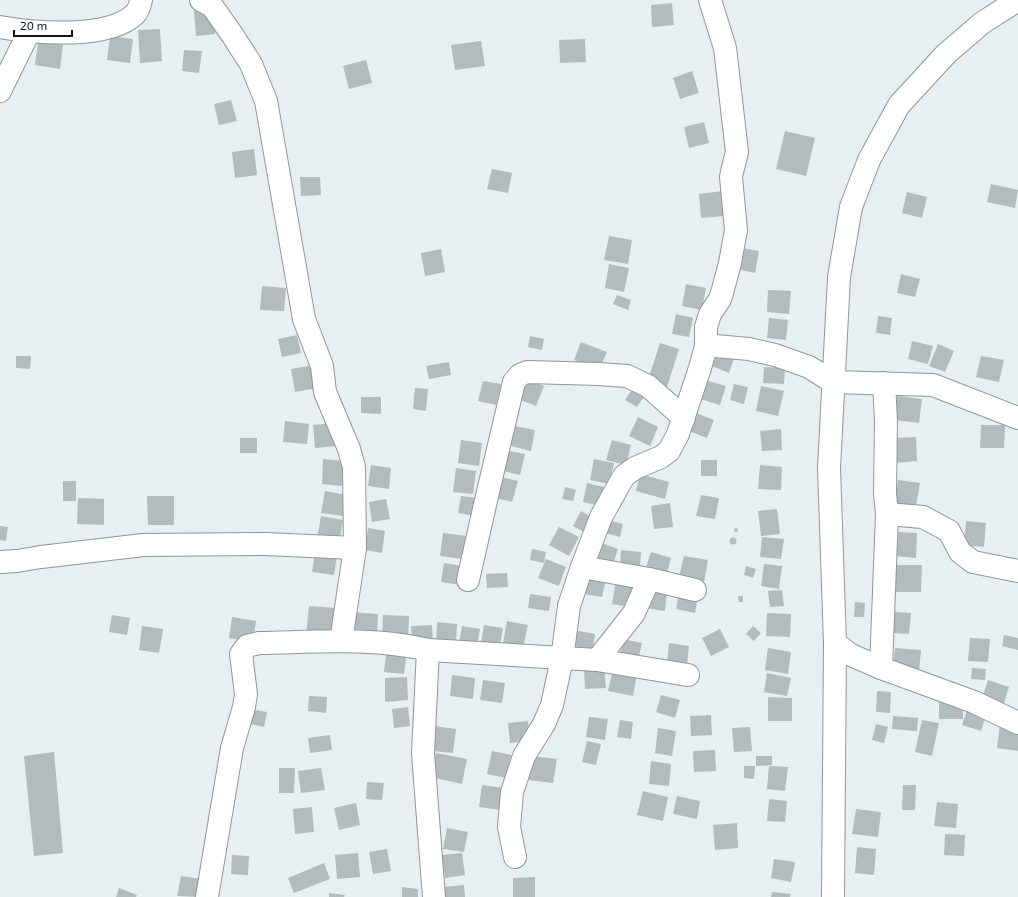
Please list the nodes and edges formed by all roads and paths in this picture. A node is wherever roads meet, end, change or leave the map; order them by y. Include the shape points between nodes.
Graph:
1 (141, 0) edge
2 (201, 0) edge
3 (710, 0) edge
4 (1018, 0) edge
5 (0, 27) edge
6 (29, 32) junction
7 (0, 91) edge
8 (706, 346) junction
9 (833, 382) junction
10 (884, 383) junction
11 (684, 418) junction
12 (1018, 418) edge
13 (887, 514) junction
14 (355, 548) junction
15 (0, 562) edge
16 (582, 567) junction
17 (1018, 571) edge
18 (649, 579) junction
19 (468, 580) dead end
20 (695, 590) dead end
21 (341, 641) junction
22 (836, 643) junction
23 (428, 650) junction
24 (562, 659) junction
25 (598, 660) junction
26 (881, 668) junction
27 (688, 675) dead end
28 (1018, 723) edge
29 (515, 857) dead end
30 (207, 897) edge
31 (434, 897) edge
32 (833, 897) edge

1 - 6 street via 135,14 116,25 81,32
2 - 14 street via 212,6 233,36 251,64 266,101 304,319 322,366 325,392 354,467
3 - 8 street via 725,48 737,152 732,172 736,230 722,293 706,327
4 - 9 street via 982,23 946,54 899,105 869,160 851,207 839,278
5 - 6 street
6 - 7 street
8 - 9 street via 776,354 809,367
8 - 11 street
9 - 10 street
9 - 22 street via 829,468
10 - 12 street via 933,385
10 - 13 street
11 - 16 street via 669,451 624,476 602,518
11 - 19 street via 648,386 627,376 526,372 520,375 514,382
13 - 17 street via 923,517 949,531 960,552 973,562
13 - 26 street
14 - 15 street via 265,544 143,545
14 - 21 street
16 - 18 street
16 - 24 street via 569,606
18 - 20 street
18 - 25 street via 634,613
21 - 23 street via 404,645
21 - 30 street via 259,643 247,646 242,654 246,694 232,748
22 - 26 street via 851,655
22 - 32 street
23 - 24 street
23 - 31 street via 423,753
24 - 25 street
24 - 29 street via 552,705 544,724 524,756 512,792 508,828
25 - 27 street
26 - 28 street via 974,702

